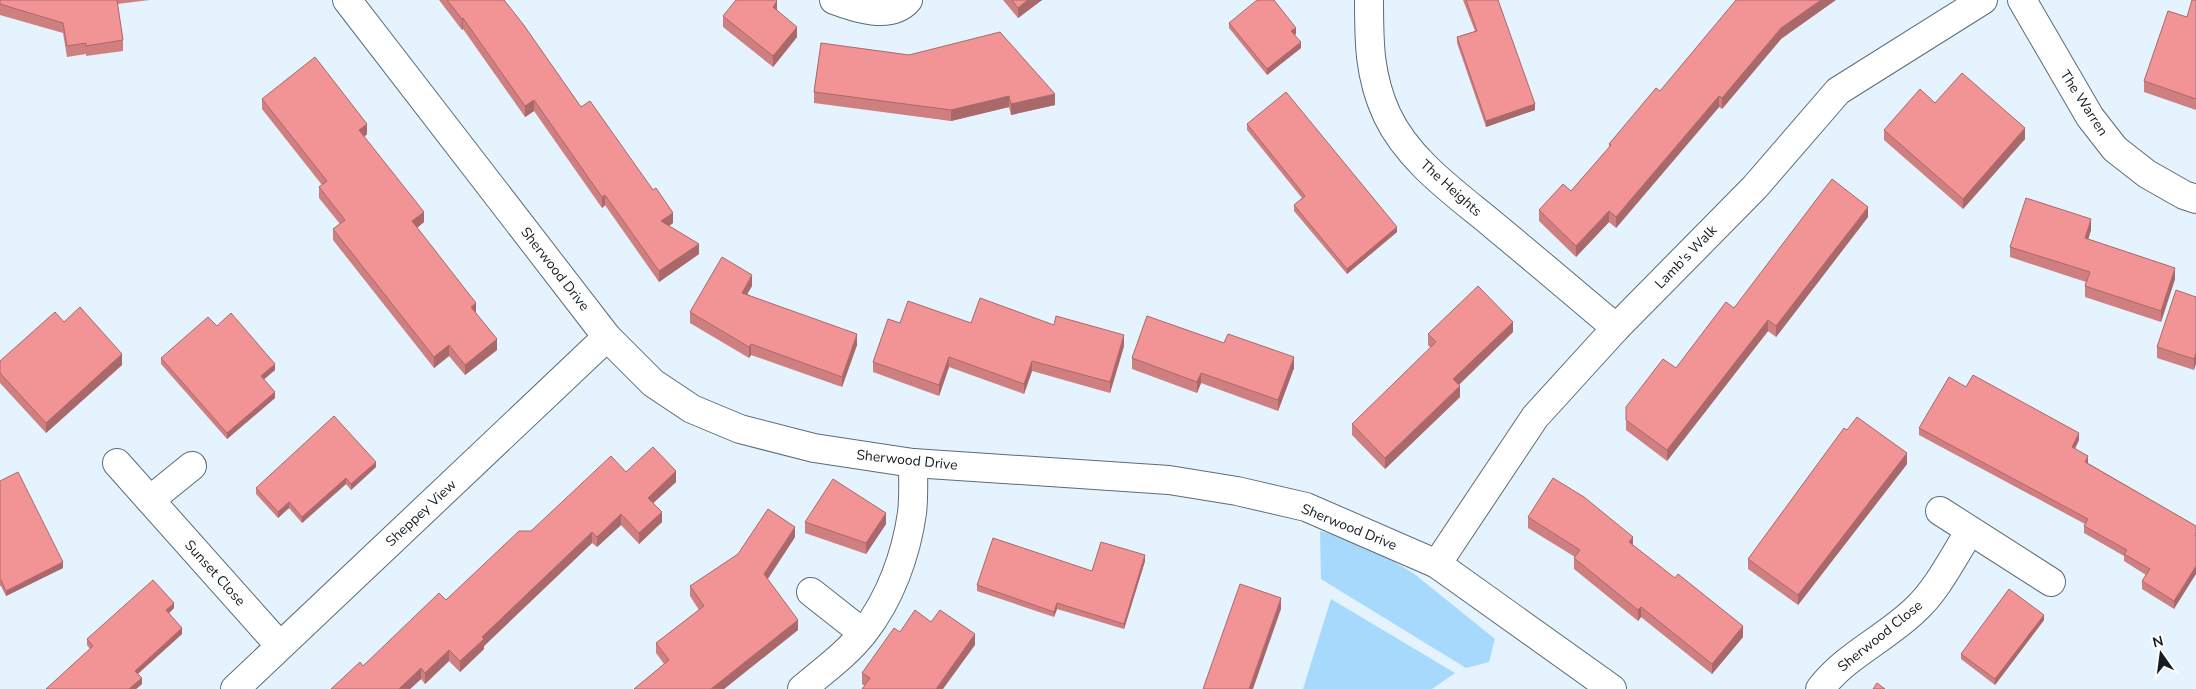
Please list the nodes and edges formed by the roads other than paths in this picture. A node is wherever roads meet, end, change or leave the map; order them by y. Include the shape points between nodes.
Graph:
1 (347, 0) edge
2 (834, 0) edge
3 (908, 0) edge
4 (1369, 0) edge
5 (1983, 0) edge
6 (2022, 0) edge
7 (2196, 199) edge
8 (1616, 328) junction
9 (607, 336) junction
10 (117, 463) dead end
11 (914, 463) junction
12 (192, 466) dead end
13 (150, 500) junction
14 (1940, 511) dead end
15 (1970, 531) junction
16 (1437, 564) junction
17 (2050, 582) dead end
18 (811, 592) dead end
19 (863, 633) junction
20 (280, 646) junction
21 (235, 689) edge
22 (802, 689) edge
23 (1612, 689) edge
24 (1820, 689) edge

1 - 9 street, Sherwood Drive
2 - 3 street via 855,8 884,11
4 - 8 street, The Heights via 1369,56 1375,84 1402,142 1464,201
5 - 8 street, Lamb's Walk via 1838,91 1755,187
6 - 7 street, The Warren via 2090,117 2115,149 2147,174
8 - 16 street, Lamb's Walk via 1535,417
9 - 11 street, Sherwood Drive via 653,383 692,409 740,429 814,448
9 - 20 street, Sheppey View
10 - 13 street, Sunset Close
11 - 16 street, Sherwood Drive via 1169,480 1237,491 1306,507
11 - 19 street via 912,512 905,545 893,582
12 - 13 street
13 - 20 street, Sunset Close
14 - 15 street
15 - 17 street
15 - 24 street, Sherwood Close via 1930,595 1844,664
16 - 23 street, Sherwood Drive
18 - 19 street
19 - 22 street
20 - 21 street, Sheppey View

